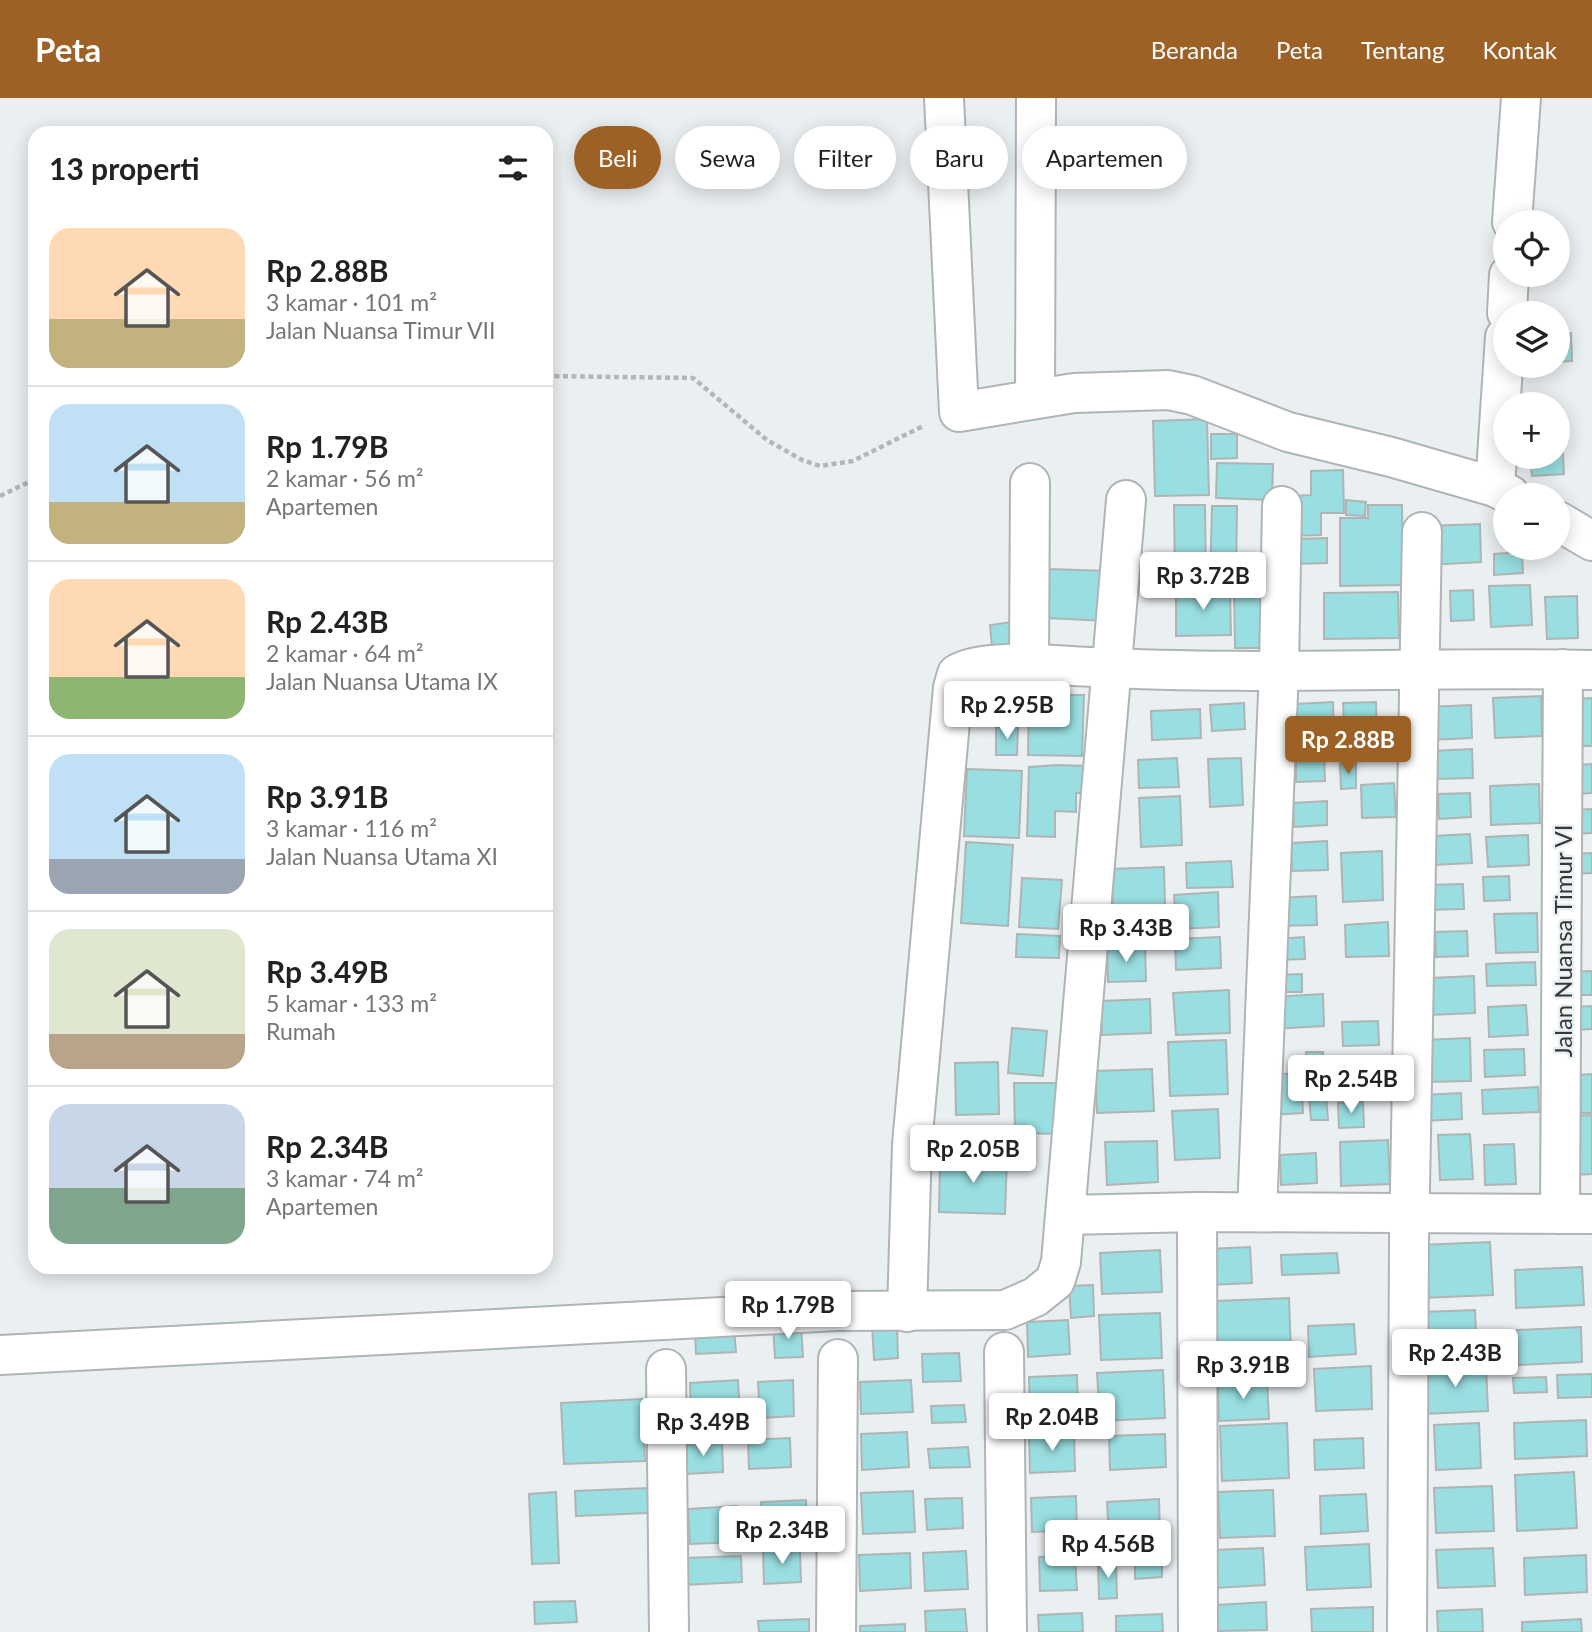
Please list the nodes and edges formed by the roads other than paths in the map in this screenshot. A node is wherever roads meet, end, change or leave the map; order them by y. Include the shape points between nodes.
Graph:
1 (944, 98) edge
2 (1036, 98) edge
3 (1521, 98) edge
4 (1513, 210) edge
5 (1504, 378) edge
6 (1035, 399) junction
7 (1030, 483) dead end
8 (1503, 483) edge
9 (1493, 488) edge
10 (1126, 499) dead end
11 (1282, 506) dead end
12 (1570, 528) edge
13 (1422, 532) dead end
14 (1592, 541) edge
15 (1029, 664) junction
16 (1113, 668) junction
17 (1279, 669) junction
18 (1420, 669) junction
19 (1578, 669) edge
20 (1197, 1212) junction
21 (1257, 1212) junction
22 (1410, 1212) junction
23 (1576, 1214) edge
24 (1066, 1215) junction
25 (907, 1312) junction
26 (1004, 1352) dead end
27 (0, 1355) edge
28 (838, 1359) dead end
29 (666, 1368) dead end
30 (669, 1632) edge
31 (836, 1632) edge
32 (1007, 1632) edge
33 (1198, 1632) edge
34 (1408, 1632) edge

1 - 6 street via 958,412
2 - 6 street
3 - 4 street
5 - 8 street
6 - 9 street via 1106,390 1168,390 1288,432
7 - 15 street
10 - 16 street
11 - 17 street
12 - 14 street
13 - 18 street
15 - 16 street
15 - 25 street via 965,668 957,674 953,688 912,1145
16 - 17 street
16 - 24 street
17 - 18 street
17 - 21 street
18 - 19 street
18 - 22 street
19 - 23 street, Jalan Nuansa Timur VI
20 - 21 street
20 - 24 street
20 - 33 street
21 - 22 street
22 - 23 street
22 - 34 street
24 - 25 street via 1059,1272 1035,1297 1005,1310
25 - 27 street via 679,1319
26 - 32 street
28 - 31 street
29 - 30 street

